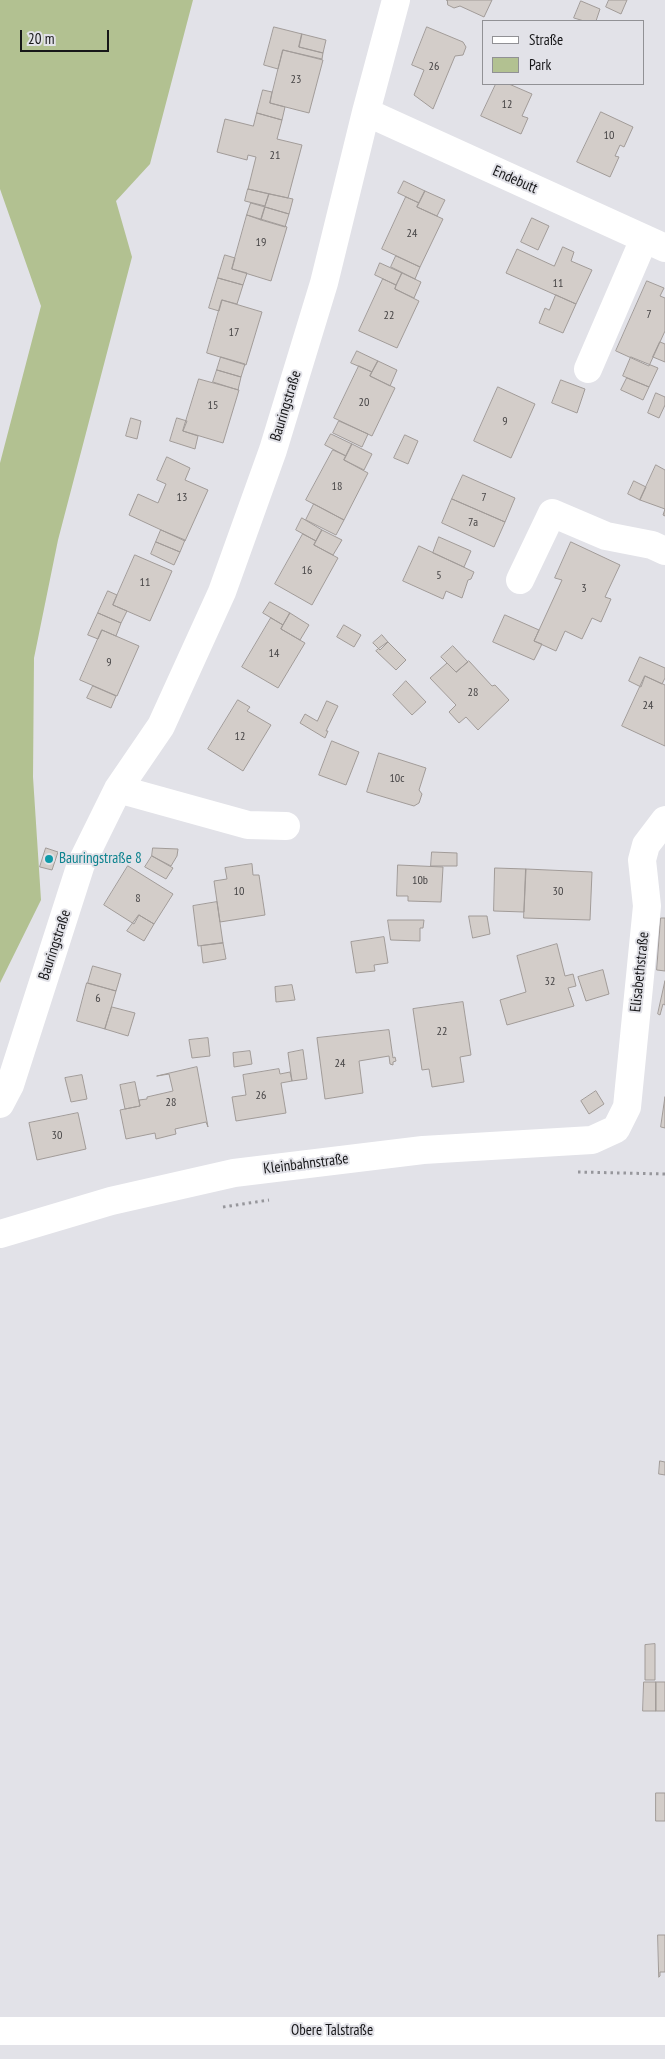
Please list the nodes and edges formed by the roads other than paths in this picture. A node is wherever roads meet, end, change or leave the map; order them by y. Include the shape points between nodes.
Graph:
1 (396, 0) edge
2 (366, 112) junction
3 (655, 244) edge
4 (588, 369) dead end
5 (665, 551) edge
6 (520, 580) dead end
7 (118, 789) junction
8 (286, 826) dead end
9 (661, 829) edge
10 (0, 1104) edge
11 (616, 1129) joint
12 (0, 1234) edge
13 (665, 2030) edge
14 (0, 2031) edge

1 - 2 street, Bauringstraße
2 - 3 street, Endebutt
2 - 7 street, Bauringstraße via 324,283 273,450 225,583 161,726
3 - 4 street
5 - 6 street via 652,545 606,536 552,513
7 - 8 street via 248,825
7 - 10 street, Bauringstraße via 80,864 10,1086
9 - 11 street, Elisabethstraße via 646,845 642,860 647,906 627,1108
11 - 12 street, Kleinbahnstraße via 592,1140 423,1150 234,1173 111,1201
13 - 14 street, Obere Talstraße

